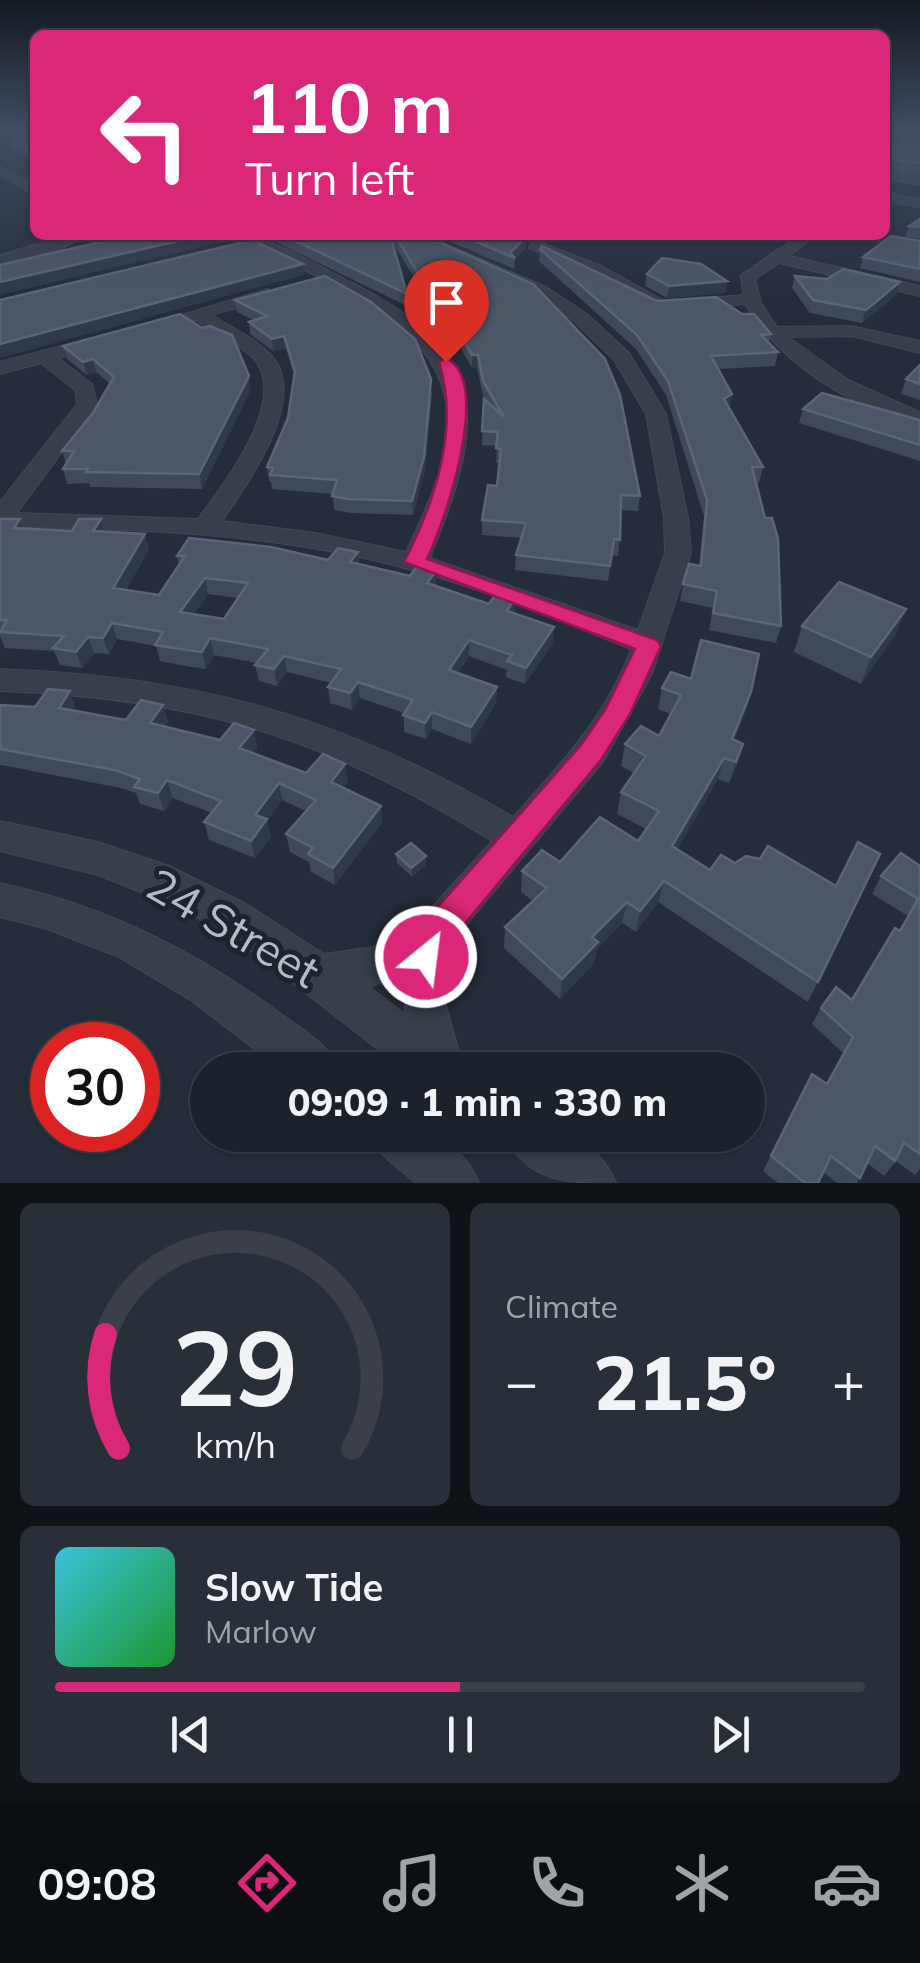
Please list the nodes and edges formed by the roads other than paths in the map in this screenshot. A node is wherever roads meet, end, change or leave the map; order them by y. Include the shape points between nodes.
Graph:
1 (890, 196) edge
2 (920, 200) edge
3 (69, 240) edge
4 (88, 240) edge
5 (263, 240) edge
6 (425, 240) edge
7 (536, 240) edge
8 (802, 240) edge
9 (890, 240) edge
10 (920, 246) edge
11 (775, 258) junction
12 (0, 264) edge
13 (328, 277) junction
14 (920, 291) edge
15 (750, 299) junction
16 (199, 314) junction
17 (775, 332) junction
18 (920, 347) edge
19 (44, 356) junction
20 (0, 368) edge
21 (920, 419) edge
22 (0, 519) edge
23 (206, 526) junction
24 (415, 562) junction
25 (649, 646) junction
26 (0, 680) edge
27 (0, 836) edge
28 (515, 836) junction
29 (0, 900) edge
30 (432, 938) junction
31 (317, 975) junction
32 (294, 1052) edge
33 (417, 1052) edge
34 (435, 1052) edge
35 (417, 1152) edge
36 (551, 1152) edge
37 (454, 1183) edge
38 (591, 1183) edge

1 - 2 street
3 - 12 street
4 - 12 street via 96,245
5 - 13 street via 247,244
6 - 25 street via 561,303 611,345 646,391 662,439 678,552
7 - 15 street via 534,245 594,268 658,306
8 - 11 street
9 - 10 street
11 - 14 street
11 - 15 street via 747,278
13 - 16 street
13 - 24 street via 413,323 438,348 452,376 458,414 452,463
15 - 17 street
16 - 19 street
16 - 23 street via 264,358 275,395 252,458
17 - 18 street via 835,330
17 - 21 street via 834,382
19 - 20 street
19 - 22 street via 85,388 87,404
22 - 23 street
23 - 24 street
24 - 25 street
25 - 28 street via 591,752
26 - 28 street via 154,693 280,722 389,764
27 - 31 street, 24 Street via 158,879 256,932
28 - 30 street
29 - 32 street, 24 Street via 80,920 183,968
30 - 31 street via 378,966
30 - 34 street via 423,1000
31 - 33 street, 24 Street
35 - 37 street
36 - 38 street

